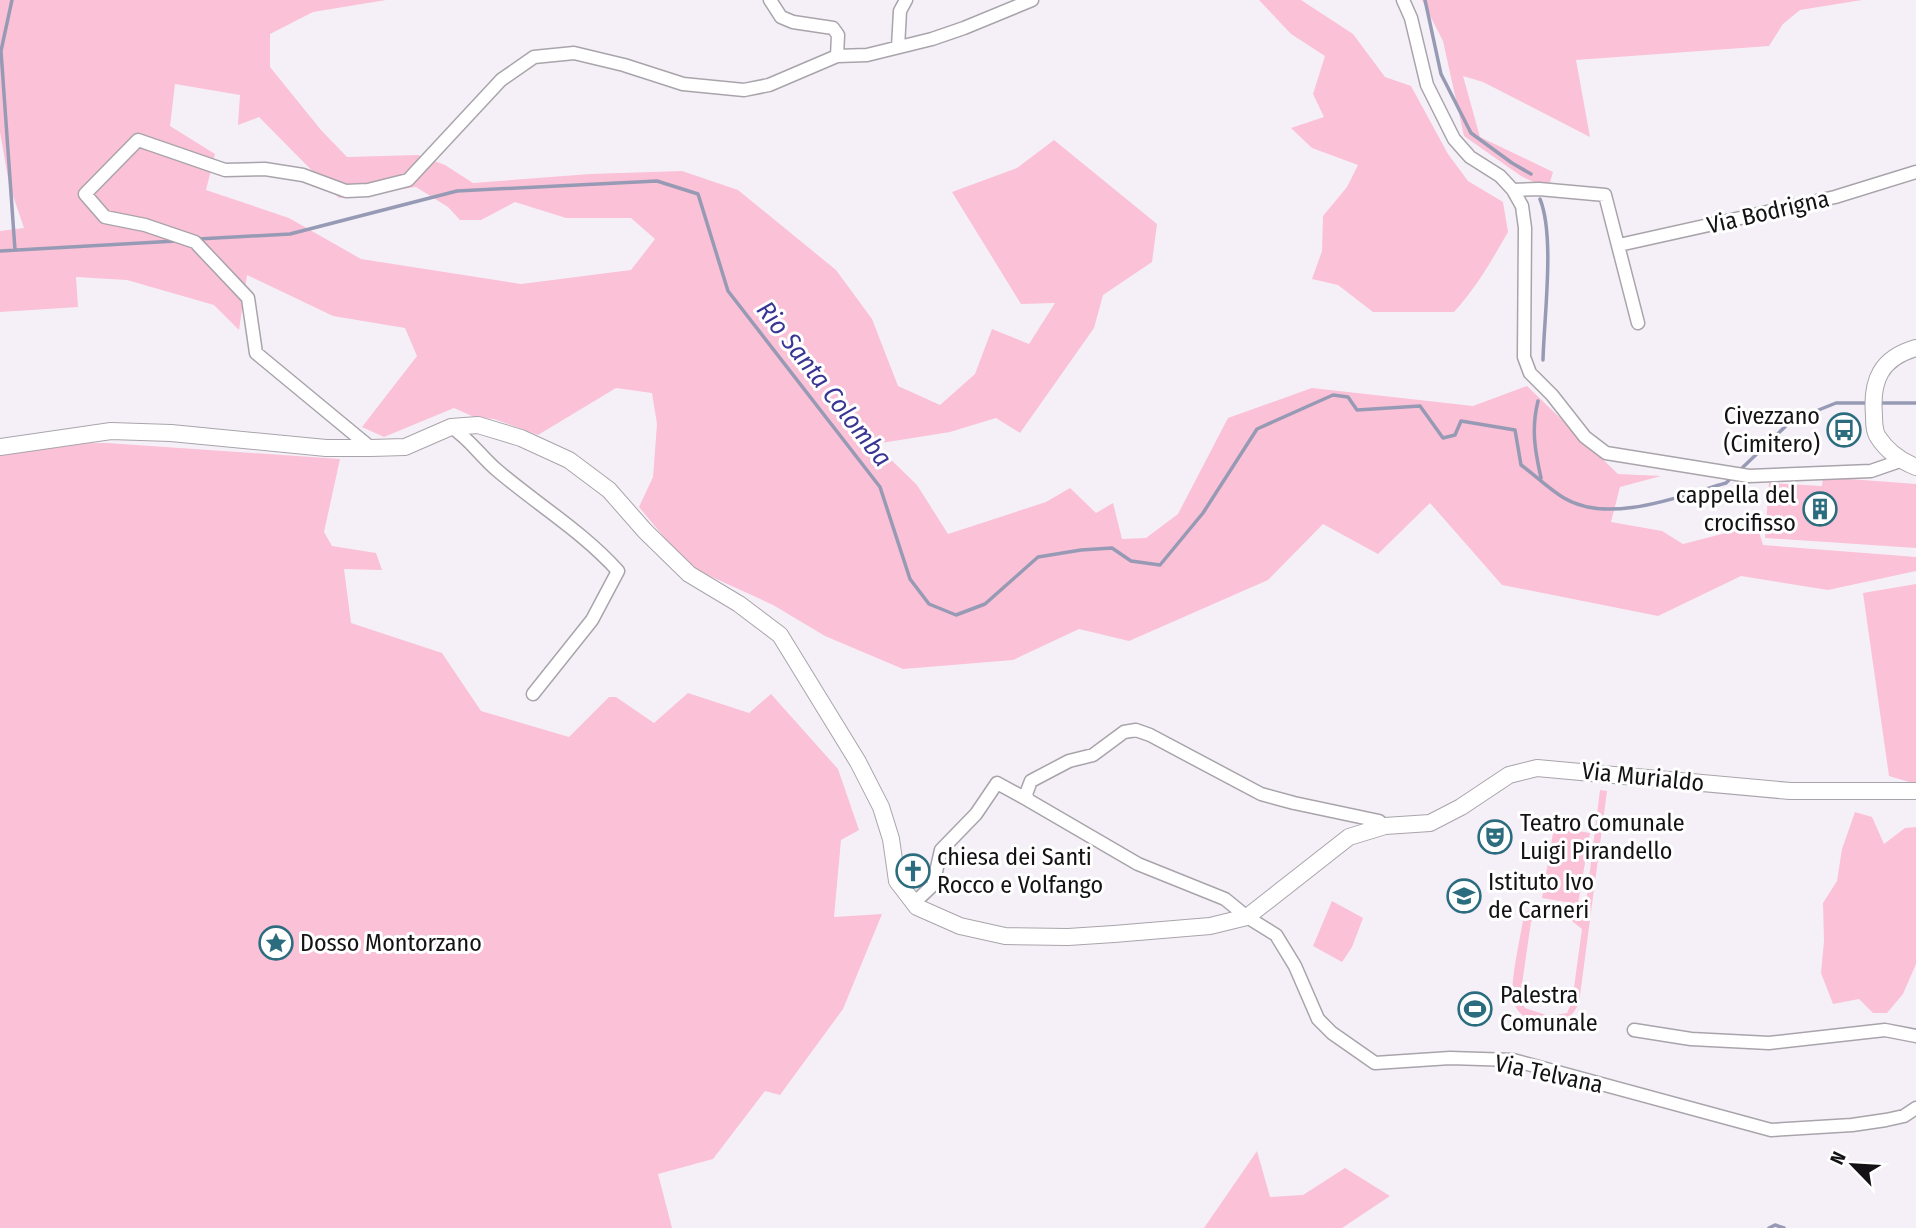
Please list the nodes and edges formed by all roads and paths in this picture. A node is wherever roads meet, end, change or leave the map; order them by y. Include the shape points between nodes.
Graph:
1 (770, 0) edge
2 (906, 0) edge
3 (1032, 0) edge
4 (1402, 0) edge
5 (898, 47) junction
6 (837, 56) junction
7 (1916, 172) edge
8 (1513, 190) junction
9 (1619, 245) junction
10 (1638, 323) dead end
11 (1916, 348) edge
12 (452, 427) junction
13 (0, 447) edge
14 (371, 448) junction
15 (1900, 461) junction
16 (1916, 467) edge
17 (533, 694) dead end
18 (1916, 791) edge
19 (1028, 800) junction
20 (1385, 826) junction
21 (914, 903) junction
22 (1247, 917) junction
23 (1634, 1030) dead end
24 (1916, 1036) edge
25 (1916, 1108) edge

1 - 6 street via 781,17 833,27 838,35
2 - 5 street via 900,10
3 - 5 street via 964,28
4 - 8 street via 1411,18 1427,85 1454,139 1470,158
5 - 6 street
6 - 14 street via 769,85 744,90 683,84 574,54 534,57 501,79 408,180 368,190 346,191 303,175 265,169 225,170 138,140 85,194 105,217 195,242 248,298 256,353
7 - 9 street, Via Bodrigna via 1835,197
8 - 9 street via 1605,195
8 - 15 street via 1522,206 1525,228 1524,357 1530,373 1585,437 1606,453 1749,477 1871,471
9 - 10 street
11 - 15 street via 1888,362 1872,397 1877,435
12 - 14 street via 405,447
12 - 17 street via 490,465 554,513 618,571 592,620
12 - 21 street via 478,425 569,460 609,490 689,574 780,635 847,742 881,807 897,881
13 - 14 street via 111,431
15 - 16 street
18 - 20 street, Via Murialdo via 1790,790 1537,768 1509,775 1430,823
19 - 20 street, Via Murialdo via 1031,781 1069,761 1093,755 1136,730 1261,794
19 - 21 street, Via Telvana via 997,783 976,814 941,850 933,885
19 - 22 street, Via Telvana via 1138,863 1225,899
20 - 22 street, Via Murialdo via 1349,837
21 - 22 street via 960,926 1005,936 1114,934 1209,926
22 - 25 street, Via Telvana via 1276,935 1318,1019 1375,1063 1513,1060 1771,1130 1886,1120
23 - 24 street via 1769,1043 1885,1030

